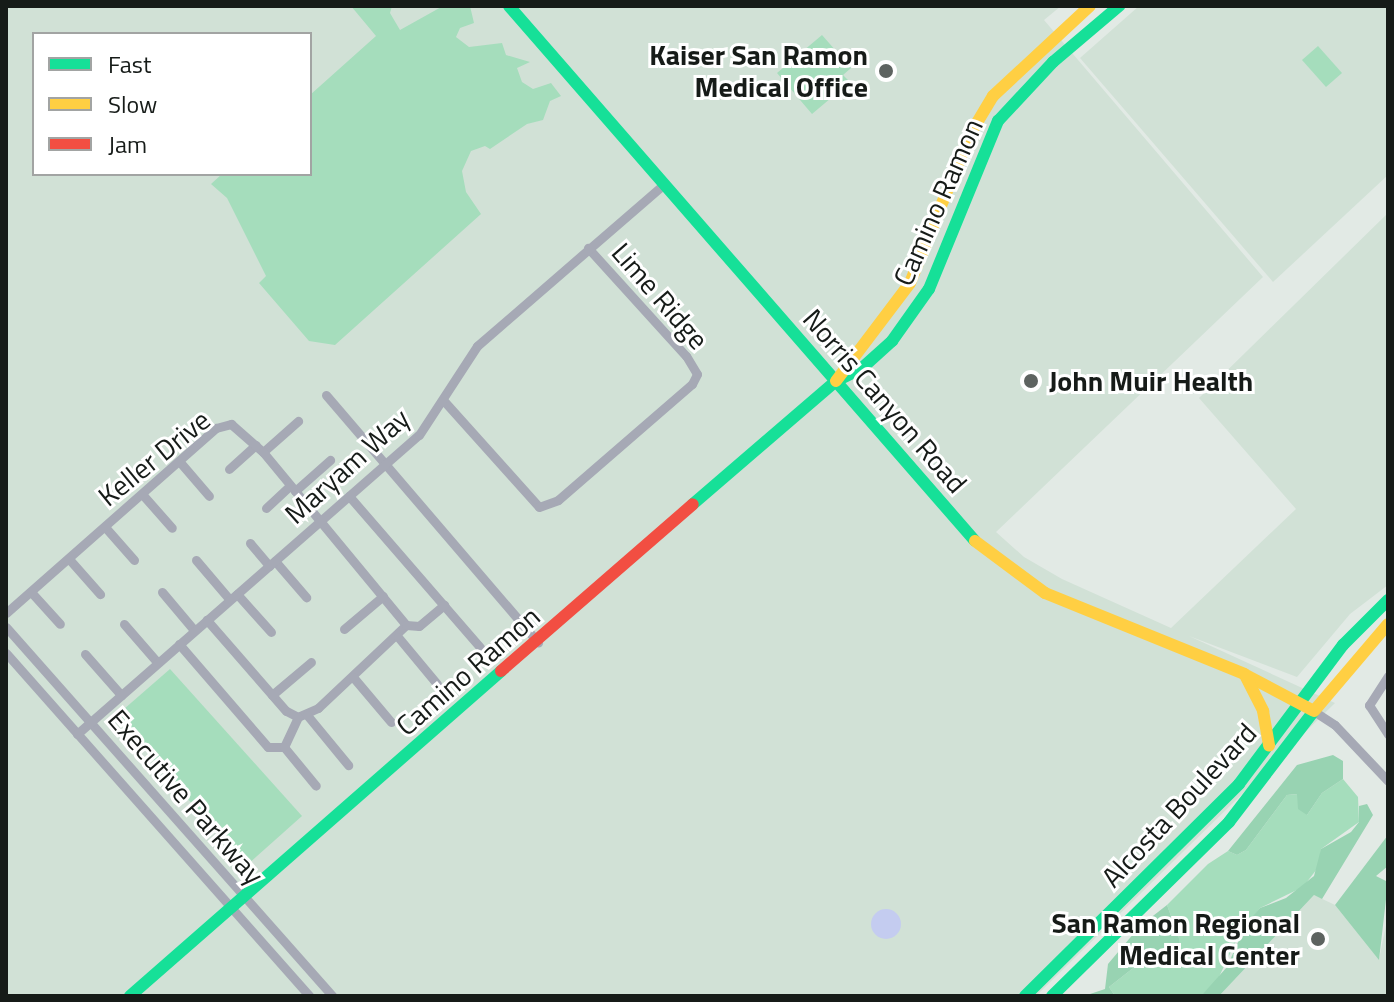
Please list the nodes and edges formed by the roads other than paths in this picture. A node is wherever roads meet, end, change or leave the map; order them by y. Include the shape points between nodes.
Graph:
1 (509, 6) edge
2 (1090, 6) edge
3 (1119, 6) edge
4 (664, 184) junction
5 (588, 248) junction
6 (836, 381) junction
7 (326, 395) dead end
8 (444, 401) junction
9 (298, 421) dead end
10 (259, 449) junction
11 (330, 460) dead end
12 (179, 461) junction
13 (385, 465) junction
14 (229, 469) dead end
15 (292, 489) junction
16 (142, 494) junction
17 (209, 496) dead end
18 (349, 496) junction
19 (266, 508) dead end
20 (319, 521) junction
21 (105, 527) junction
22 (172, 528) dead end
23 (250, 543) dead end
24 (69, 559) junction
25 (134, 560) dead end
26 (196, 560) dead end
27 (272, 564) junction
28 (31, 592) junction
29 (162, 592) dead end
30 (100, 594) dead end
31 (383, 596) junction
32 (234, 597) junction
33 (306, 597) dead end
34 (1388, 600) edge
35 (444, 605) junction
36 (6, 613) edge
37 (207, 620) junction
38 (60, 624) dead end
39 (124, 624) dead end
40 (1388, 624) edge
41 (406, 625) junction
42 (6, 627) edge
43 (344, 629) dead end
44 (194, 630) junction
45 (271, 632) dead end
46 (398, 637) junction
47 (16, 638) junction
48 (538, 642) junction
49 (179, 644) junction
50 (6, 646) edge
51 (480, 647) dead end
52 (6, 653) edge
53 (85, 654) dead end
54 (157, 662) junction
55 (311, 662) dead end
56 (1244, 674) junction
57 (1388, 676) edge
58 (353, 677) junction
59 (437, 684) dead end
60 (121, 695) junction
61 (272, 695) junction
62 (1299, 701) junction
63 (1312, 710) junction
64 (302, 716) junction
65 (391, 722) dead end
66 (91, 723) junction
67 (77, 734) junction
68 (1388, 734) edge
69 (1269, 745) junction
70 (284, 747) junction
71 (348, 765) dead end
72 (1388, 781) edge
73 (316, 786) dead end
74 (244, 897) junction
75 (231, 909) junction
76 (130, 996) edge
77 (309, 996) edge
78 (333, 996) edge
79 (1025, 996) edge
80 (1052, 996) edge

1 - 4 main road, Norris Canyon Road
2 - 6 main road, Camino Ramon via 993,96 969,136 910,283
3 - 6 main road, Camino Ramon via 1053,62 998,121 917,308 861,369
4 - 5 street, Maryam Way
4 - 6 main road, Norris Canyon Road
5 - 8 street, Maryam Way via 477,346
5 - 8 street, Lime Ridge via 697,374 692,384 558,500 539,507
6 - 48 main road, Camino Ramon
6 - 56 main road, Norris Canyon Road via 974,540 1029,585
7 - 13 street
8 - 13 street, Maryam Way via 419,435
9 - 10 street
10 - 12 street, Keller Drive via 236,427 225,424
10 - 14 street
10 - 15 street, Keller Drive
11 - 15 street
12 - 16 street, Keller Drive
12 - 17 street
13 - 18 street, Maryam Way
13 - 48 street
15 - 19 street
15 - 20 street, Keller Drive
16 - 21 street, Keller Drive
16 - 22 street
18 - 20 street, Maryam Way
18 - 35 street
20 - 27 street, Maryam Way
20 - 31 street, Keller Drive
21 - 24 street, Keller Drive
21 - 25 street
23 - 27 street
24 - 28 street, Keller Drive
24 - 30 street
26 - 32 street
27 - 32 street, Maryam Way
27 - 33 street
28 - 36 street, Keller Drive
28 - 38 street
29 - 44 street
31 - 41 street, Keller Drive
31 - 43 street
32 - 37 street, Maryam Way
32 - 45 street
34 - 62 main road, Alcosta Boulevard via 1343,645
35 - 41 street via 419,626
35 - 51 street
37 - 44 street, Maryam Way
37 - 61 street
39 - 54 street
40 - 63 main road, Alcosta Boulevard
41 - 46 street
42 - 47 street, Executive Parkway
44 - 49 street, Maryam Way
46 - 58 street
46 - 59 street
47 - 50 street
47 - 66 street, Executive Parkway
48 - 74 main road, Camino Ramon
49 - 54 street, Maryam Way
49 - 70 street via 260,740 268,747
52 - 67 street, Executive Parkway
53 - 60 street
54 - 60 street, Maryam Way
55 - 61 street
56 - 62 main road, Norris Canyon Road
56 - 69 main road via 1263,711
57 - 68 street via 1369,705
58 - 64 street
58 - 65 street
60 - 66 street, Maryam Way
61 - 64 street
62 - 63 main road, Norris Canyon Road
62 - 69 main road, Alcosta Boulevard
63 - 72 street via 1335,725
63 - 80 main road, Alcosta Boulevard via 1229,822
64 - 70 street
64 - 71 street
66 - 67 street, Maryam Way
66 - 74 street, Executive Parkway
67 - 75 street, Executive Parkway
69 - 79 main road, Alcosta Boulevard via 1201,825
70 - 73 street
74 - 75 main road, Camino Ramon
74 - 78 street, Executive Parkway
75 - 76 main road, Camino Ramon
75 - 77 street, Executive Parkway

